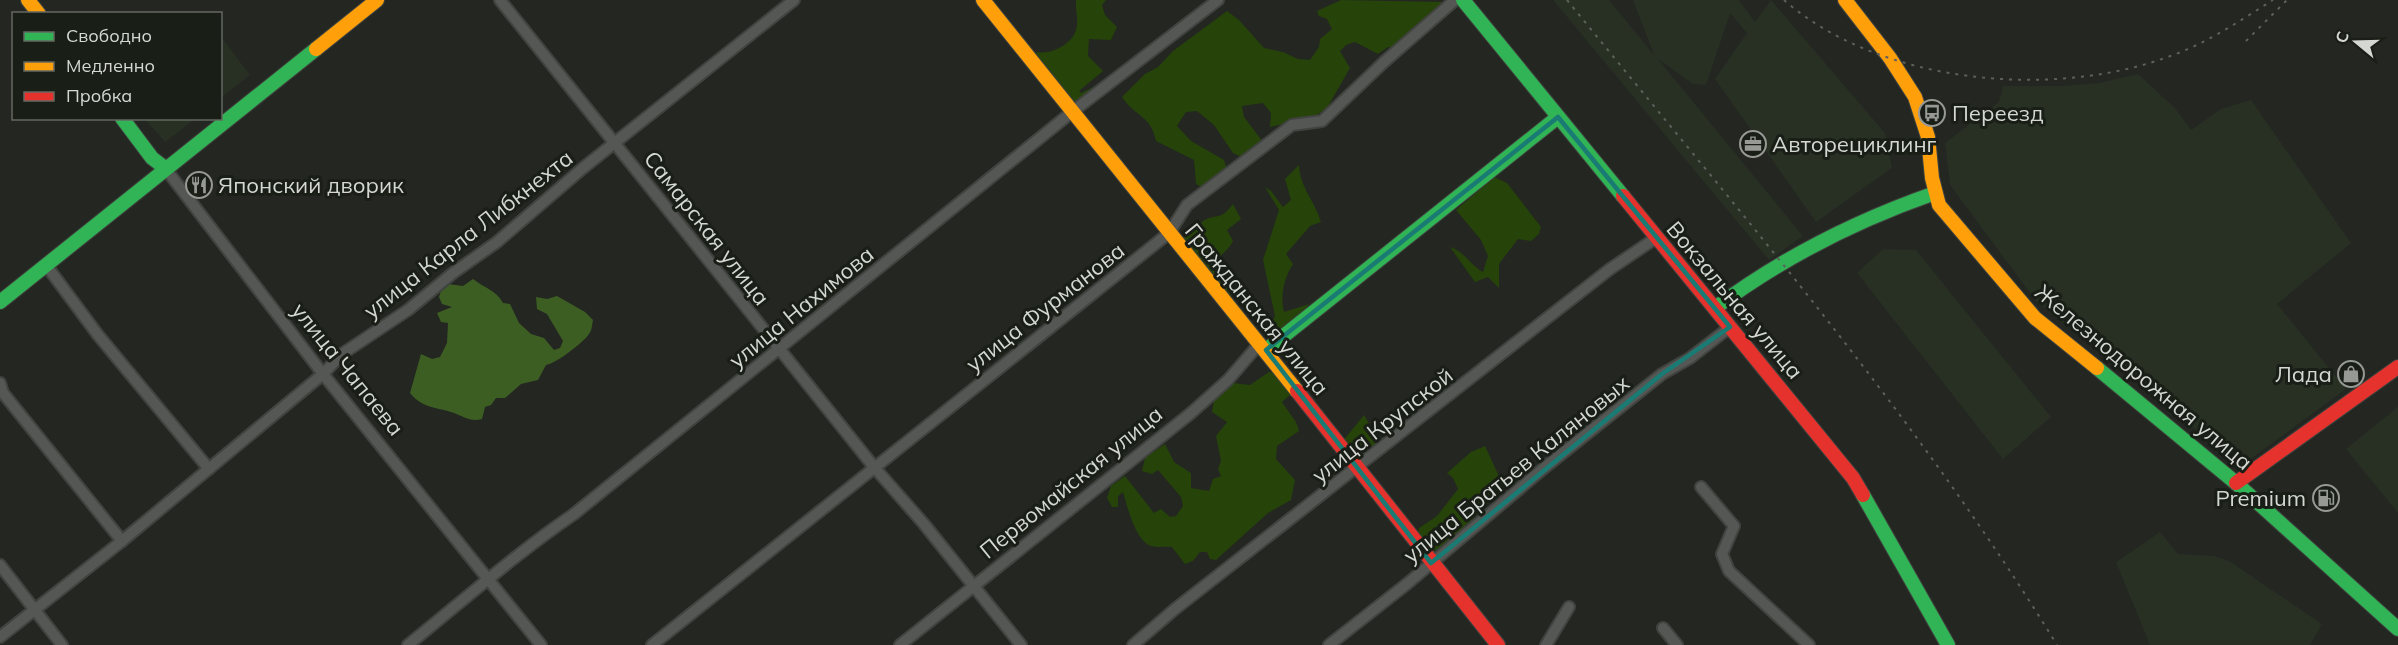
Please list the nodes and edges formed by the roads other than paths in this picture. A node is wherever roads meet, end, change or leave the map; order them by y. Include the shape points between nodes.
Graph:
1 (28, 0) edge
2 (377, 0) edge
3 (500, 0) edge
4 (794, 0) edge
5 (982, 0) edge
6 (1218, 0) edge
7 (1455, 0) edge
8 (1463, 0) edge
9 (1845, 0) edge
10 (37, 12) edge
11 (1072, 112) junction
12 (1558, 117) junction
13 (124, 120) edge
14 (615, 145) junction
15 (165, 168) junction
16 (1935, 194) junction
17 (1169, 233) junction
18 (1656, 238) junction
19 (46, 265) junction
20 (0, 302) edge
21 (1714, 308) junction
22 (1730, 327) junction
23 (1263, 347) junction
24 (779, 350) junction
25 (2398, 368) edge
26 (323, 374) junction
27 (0, 383) edge
28 (874, 467) junction
29 (208, 469) junction
30 (1357, 470) junction
31 (2236, 483) junction
32 (1701, 487) dead end
33 (122, 541) junction
34 (1431, 563) junction
35 (0, 565) edge
36 (489, 578) junction
37 (975, 587) junction
38 (1569, 607) dead end
39 (35, 609) junction
40 (1663, 627) dead end
41 (2398, 630) edge
42 (0, 637) edge
43 (62, 645) edge
44 (408, 645) edge
45 (541, 645) edge
46 (652, 645) edge
47 (900, 645) edge
48 (1021, 645) edge
49 (1133, 645) edge
50 (1329, 645) edge
51 (1498, 645) edge
52 (1546, 645) edge
53 (1677, 645) edge
54 (1809, 645) edge
55 (1947, 645) edge

1 - 10 street
2 - 15 street
3 - 14 street, Самарская улица
4 - 14 street, улица Карла Либкнехта
5 - 11 street, Гражданская улица
6 - 11 street, улица Нахимова
7 - 17 street, улица Фурманова via 1322,121 1292,125 1187,205
8 - 12 street, Вокзальная улица
9 - 16 street, Железнодорожная улица via 1915,97 1928,137
11 - 17 street, Гражданская улица
11 - 24 street, улица Нахимова
12 - 18 street, Вокзальная улица
12 - 23 street, Первомайская улица
13 - 15 street, улица Чапаева via 152,158
14 - 24 street, Самарская улица
14 - 26 street, улица Карла Либкнехта via 408,310 342,354
15 - 19 street
15 - 26 street, улица Чапаева
16 - 21 street via 1816,241 1779,261
16 - 31 street, Железнодорожная улица via 1943,210 2035,318
17 - 23 street, Гражданская улица
17 - 28 street, улица Фурманова
18 - 21 street, Вокзальная улица
18 - 30 street, улица Крупской via 1610,269
19 - 20 street
19 - 29 street
21 - 22 street, Вокзальная улица
22 - 34 street, улица Братьев Каляновых via 1544,468
22 - 55 street, Вокзальная улица via 1853,478
23 - 30 street, Гражданская улица
23 - 37 street, Первомайская улица via 1191,413
24 - 28 street, Самарская улица
24 - 36 street, улица Нахимова
25 - 31 street
26 - 29 street, улица Карла Либкнехта
26 - 36 street, улица Чапаева
27 - 33 street via 3,393
28 - 37 street, Самарская улица
28 - 46 street, улица Фурманова
29 - 33 street, улица Карла Либкнехта
30 - 34 street, Гражданская улица
30 - 49 street, улица Крупской
31 - 41 street, Железнодорожная улица
32 - 54 street via 1734,526 1722,554 1729,571
33 - 39 street, улица Карла Либкнехта
34 - 50 street, улица Братьев Каляновых
34 - 51 street, Гражданская улица
35 - 39 street
36 - 44 street, улица Нахимова
36 - 45 street, улица Чапаева
37 - 47 street, Первомайская улица
37 - 48 street, Самарская улица
38 - 52 street
39 - 42 street, улица Карла Либкнехта
39 - 43 street
40 - 53 street

